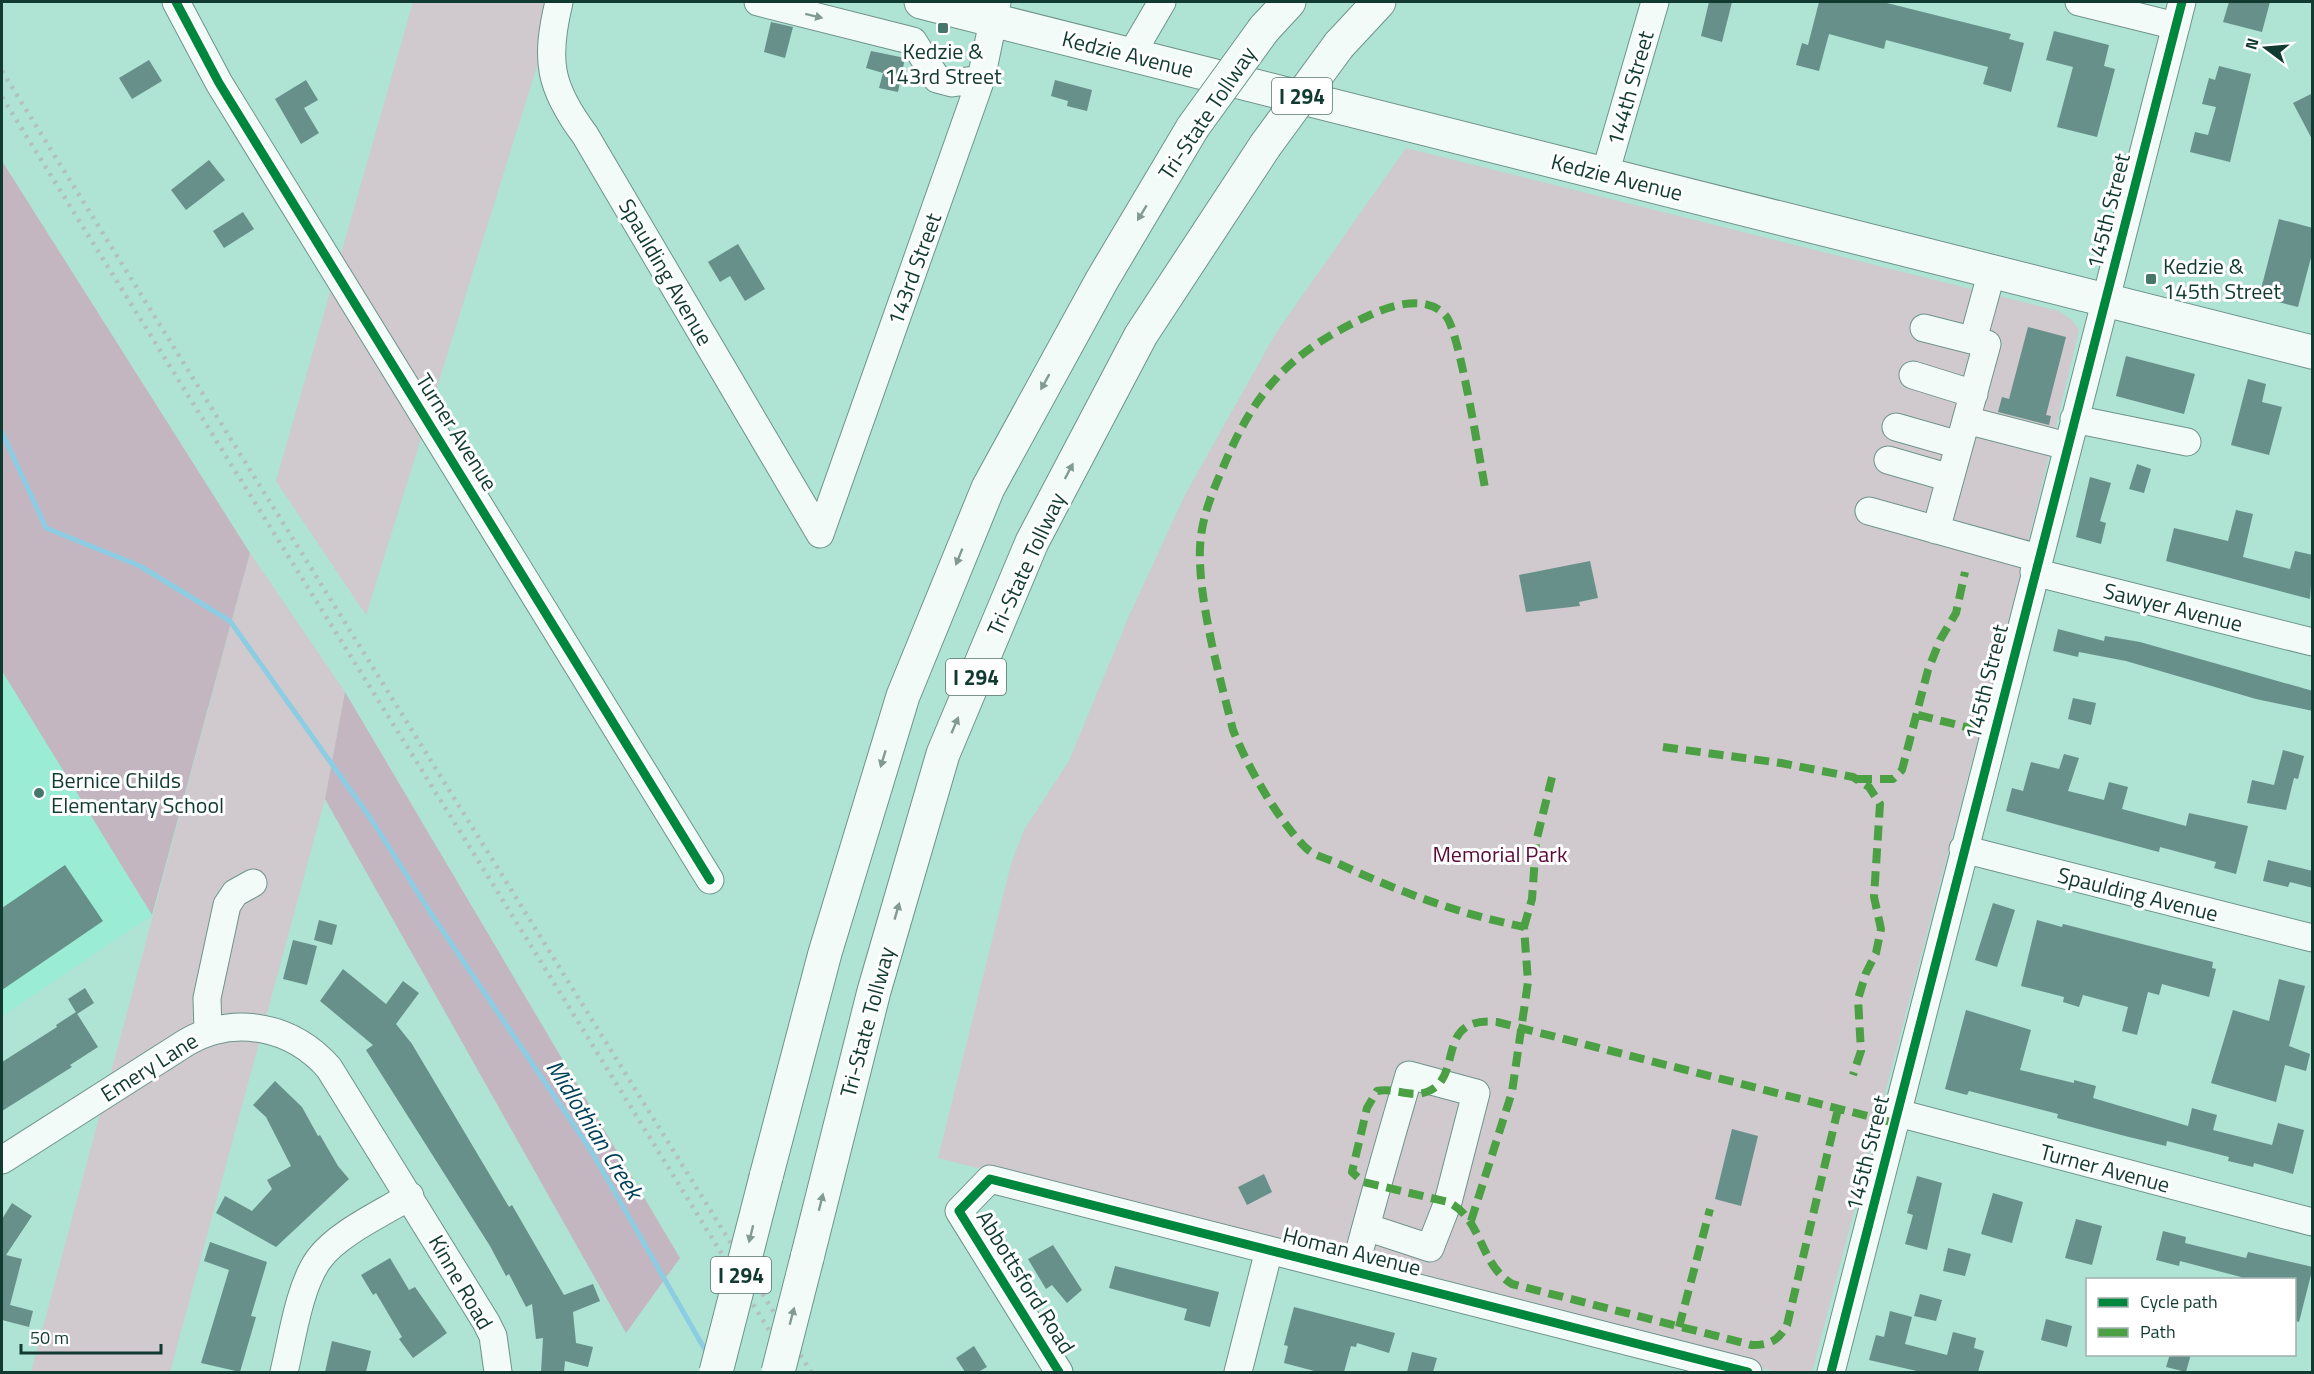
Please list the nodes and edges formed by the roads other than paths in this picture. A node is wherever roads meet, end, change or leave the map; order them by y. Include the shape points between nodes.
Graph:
1 (176, 2) edge
2 (560, 2) edge
3 (758, 2) edge
4 (921, 2) edge
5 (1162, 2) edge
6 (1281, 2) edge
7 (1288, 2) edge
8 (1379, 2) edge
9 (1655, 2) edge
10 (2079, 2) edge
11 (995, 11) edge
12 (2179, 14) edge
13 (1264, 29) junction
14 (1131, 55) junction
15 (981, 79) junction
16 (1605, 174) junction
17 (1992, 270) junction
18 (2106, 299) junction
19 (1924, 328) dead end
20 (1973, 340) junction
21 (2313, 352) edge
22 (1913, 375) dead end
23 (1974, 393) junction
24 (2074, 418) junction
25 (1896, 427) dead end
26 (1963, 433) junction
27 (2187, 442) dead end
28 (2067, 446) junction
29 (1888, 460) dead end
30 (1950, 478) junction
31 (1869, 512) dead end
32 (1936, 530) junction
33 (820, 534) joint
34 (2036, 565) junction
35 (2313, 642) edge
36 (1963, 849) junction
37 (710, 880) dead end
38 (253, 884) dead end
39 (2313, 938) edge
40 (208, 1031) junction
41 (1898, 1113) junction
42 (2, 1160) edge
43 (410, 1196) junction
44 (959, 1211) joint
45 (2313, 1222) edge
46 (1366, 1227) junction
47 (1269, 1250) junction
48 (1354, 1272) junction
49 (284, 1372) edge
50 (498, 1372) edge
51 (716, 1372) edge
52 (777, 1372) edge
53 (1059, 1372) edge
54 (1238, 1372) edge
55 (1748, 1372) edge
56 (1831, 1372) edge

1 - 37 street, Turner Avenue via 219,83
2 - 33 street, Spaulding Avenue via 550,52 564,107 585,135
3 -> 15 street via 913,41 937,79 952,83
4 - 11 main road, Kedzie Avenue
5 - 14 street
6 - 13 main road
7 - 13 main road, Tri-State Tollway / I 294
52 -> 8 main road, Tri-State Tollway / I 294, bridge via 874,991 948,744 1032,542 1141,335 1265,146 1339,45
9 - 16 street, 144th Street
10 - 12 street
11 - 14 main road, Kedzie Avenue
11 - 15 street, 143rd Street
12 - 18 street, 145th Street
13 -> 51 main road, Tri-State Tollway / I 294, bridge via 1193,126 1102,280 988,488 911,674 825,953
14 - 16 main road, Kedzie Avenue
15 - 33 street, 143rd Street
16 - 17 main road, Kedzie Avenue
17 - 18 main road, Kedzie Avenue
17 - 20 street
18 - 21 main road, Kedzie Avenue
18 - 24 street, 145th Street
19 - 20 street
20 - 23 street via 1987,344
22 - 23 street
23 - 26 street
24 - 27 street
24 - 28 street, 145th Street
25 - 26 street
26 - 28 street
26 - 30 street
28 - 34 street, 145th Street
29 - 30 street
30 - 32 street
31 - 32 street, Sawyer Avenue
32 - 34 street, Sawyer Avenue
34 - 35 street, Sawyer Avenue
34 - 36 street, 145th Street
36 - 39 street, Spaulding Avenue
36 - 41 street, 145th Street
38 - 40 street via 235,893 227,905 207,998
40 - 42 street, Emery Lane
40 - 43 street, Emery Lane via 236,1026 268,1030 300,1041 316,1053
41 - 45 street, Turner Avenue
41 - 56 street, 145th Street
43 - 49 street via 343,1237 318,1260 304,1294
43 - 50 street, Kinne Road via 493,1336
44 - 47 street, Homan Avenue via 990,1179
44 - 53 street, Abbottsford Road
46 - 46 street via 1409,1075 1476,1093 1448,1202 1430,1248
46 - 48 street
47 - 48 street, Homan Avenue
47 - 54 street
48 - 55 street, Homan Avenue

